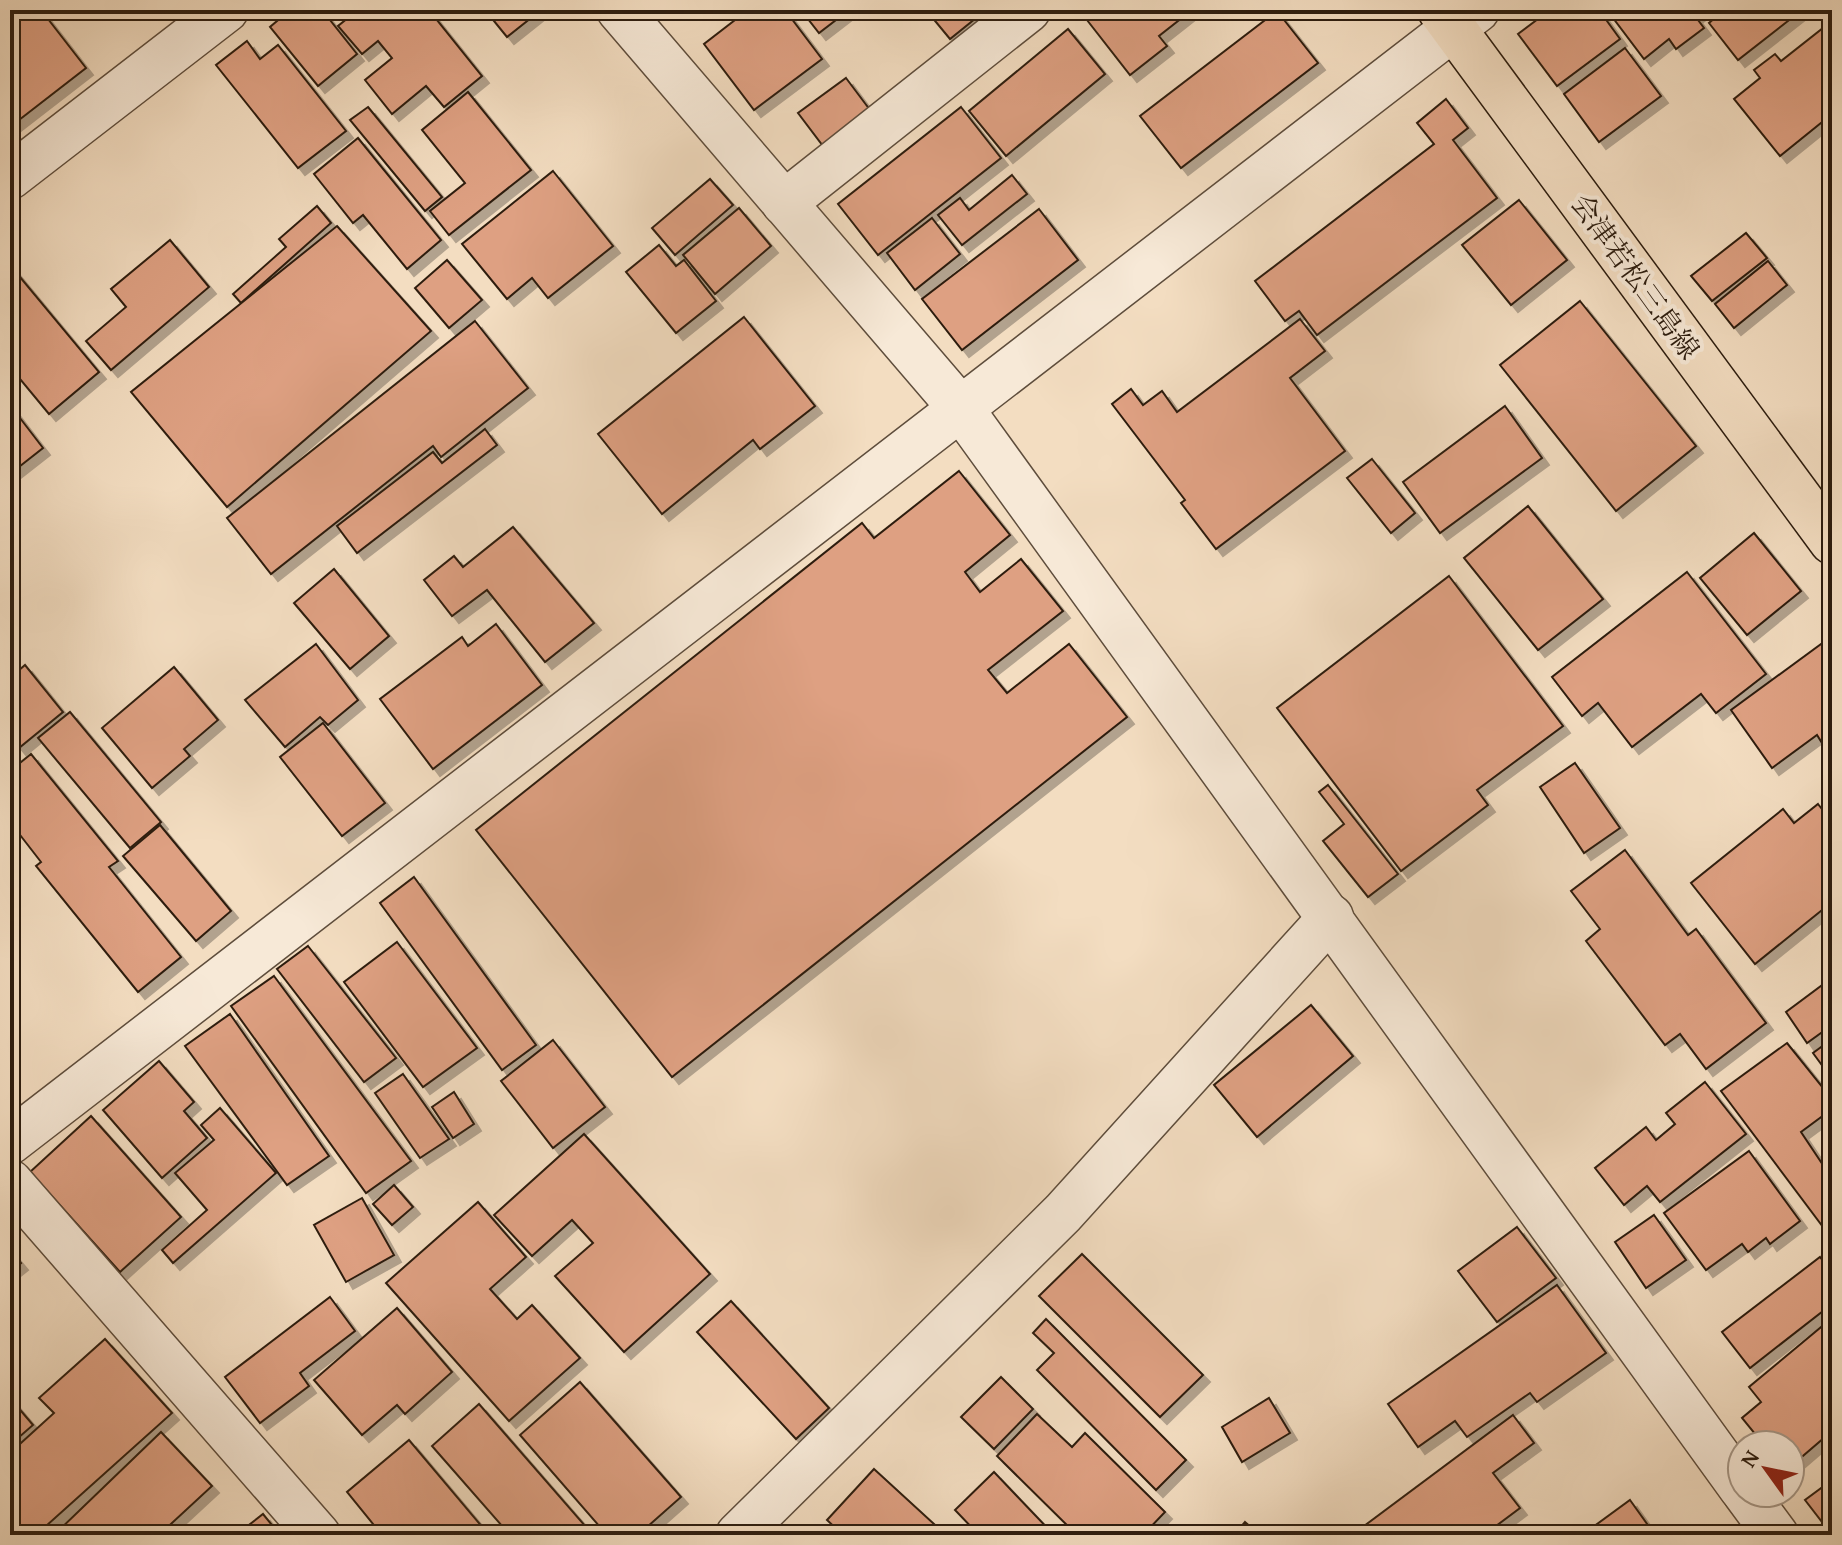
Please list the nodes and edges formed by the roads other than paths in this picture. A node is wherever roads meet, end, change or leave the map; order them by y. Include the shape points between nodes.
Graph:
1 (226, 10) edge
2 (619, 10) edge
3 (1028, 10) edge
4 (1457, 16) edge
5 (10, 177) edge
6 (784, 203) junction
7 (962, 410) junction
8 (1832, 542) edge
9 (1331, 917) junction
10 (10, 1142) edge
11 (10, 1182) edge
12 (1726, 1466) edge
13 (1757, 1509) edge
14 (318, 1535) edge
15 (738, 1535) edge
16 (1776, 1535) edge

1 - 5 street
2 - 6 street
3 - 6 street
4 - 7 street
4 - 8 main road, 会津若松三島線
6 - 7 street
7 - 9 street
7 - 10 street
9 - 12 street
9 - 15 street via 1063,1213
11 - 14 street
13 - 16 street

